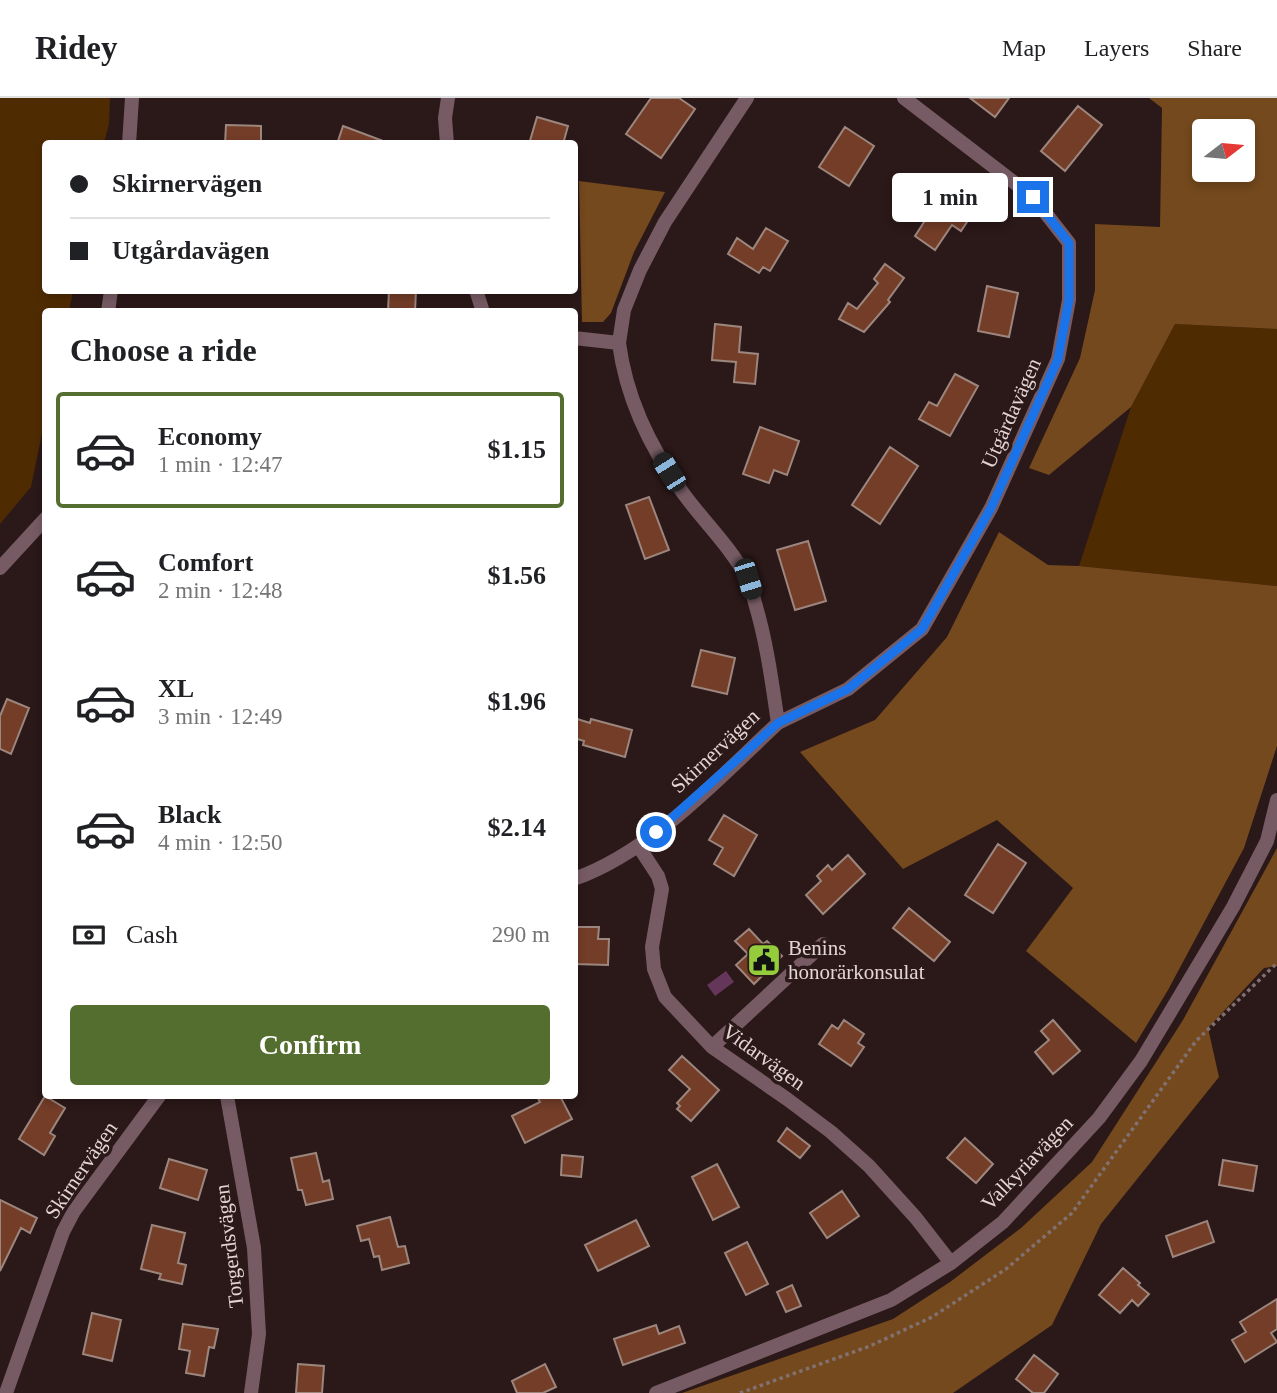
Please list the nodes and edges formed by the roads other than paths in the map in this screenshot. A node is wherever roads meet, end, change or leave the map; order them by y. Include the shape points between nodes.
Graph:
1 (132, 98) edge
2 (448, 98) edge
3 (747, 98) edge
4 (904, 98) edge
5 (129, 140) edge
6 (447, 140) edge
7 (578, 338) edge
8 (619, 343) junction
9 (42, 522) edge
10 (0, 568) edge
11 (778, 723) junction
12 (1277, 800) edge
13 (639, 847) junction
14 (578, 878) edge
15 (823, 944) dead end
16 (712, 1047) junction
17 (157, 1099) edge
18 (228, 1099) edge
19 (951, 1263) junction
20 (6, 1393) edge
21 (251, 1393) edge
22 (656, 1393) edge

1 - 5 street
2 - 6 street
3 - 8 street via 665,222 624,310
4 - 11 street, Utgårdavägen via 1033,197 1069,243 1069,300 1058,359 991,508 922,629 848,689
7 - 8 street
8 - 11 street, Skirnervägen via 633,402 655,450 748,579 764,634
9 - 10 street
11 - 13 street, Skirnervägen
12 - 19 street, Valkyriavägen via 1266,841 1238,896 1141,1061 1099,1118 1003,1222
13 - 14 street, Skirnervägen
13 - 16 street, Vidarvägen via 662,889 652,947 654,969 665,997
15 - 16 street
16 - 19 street, Vidarvägen via 831,1132 869,1166
17 - 20 street, Skirnervägen via 63,1232
18 - 21 street, Torgerdsvägen via 254,1248 259,1334
19 - 22 street, Valkyriavägen via 891,1300

